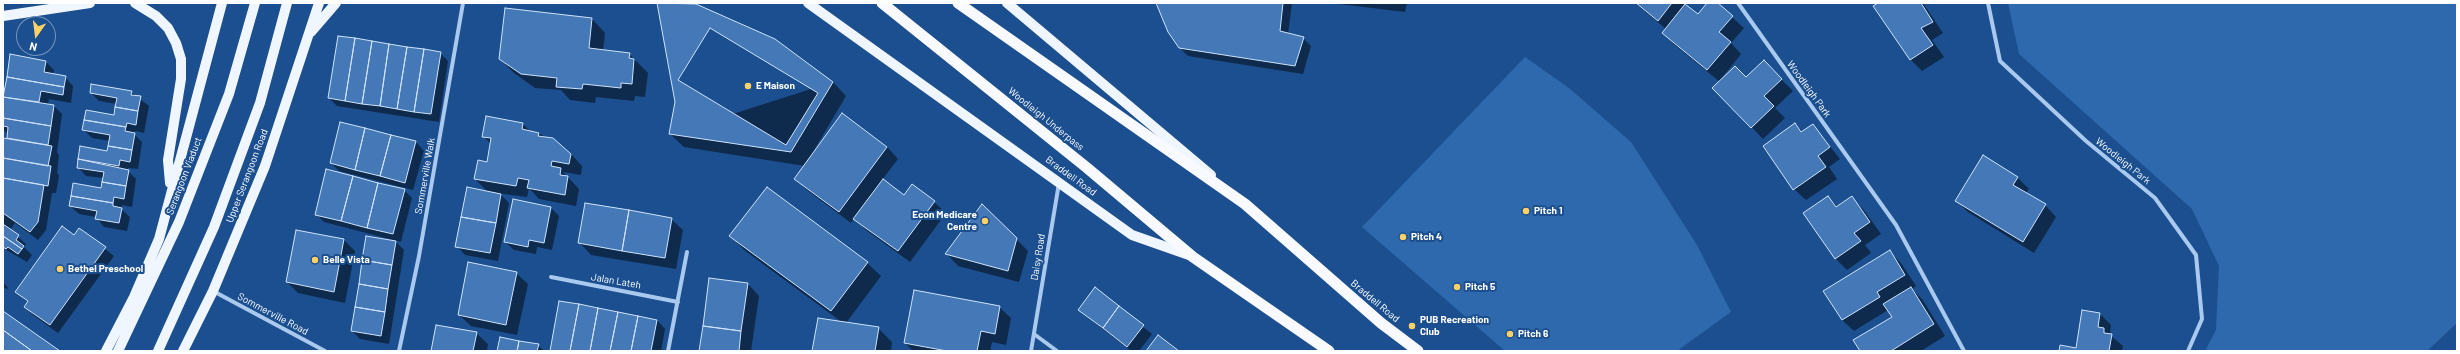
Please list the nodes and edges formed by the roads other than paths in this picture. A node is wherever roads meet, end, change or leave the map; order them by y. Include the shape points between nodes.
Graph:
1 (90, 3) edge
2 (135, 3) edge
3 (222, 3) edge
4 (255, 3) edge
5 (287, 3) edge
6 (319, 3) edge
7 (336, 3) edge
8 (463, 3) edge
9 (808, 3) edge
10 (882, 3) edge
11 (958, 3) edge
12 (1007, 3) edge
13 (1738, 3) edge
14 (1988, 3) edge
15 (3, 16) edge
16 (308, 36) junction
17 (1059, 182) junction
18 (170, 191) junction
19 (1245, 204) junction
20 (687, 252) dead end
21 (1193, 257) junction
22 (551, 277) dead end
23 (213, 291) junction
24 (678, 302) junction
25 (1034, 334) junction
26 (106, 351) edge
27 (118, 351) edge
28 (158, 351) edge
29 (183, 351) edge
30 (325, 351) edge
31 (399, 351) edge
32 (668, 351) edge
33 (1031, 351) edge
34 (1057, 351) edge
35 (1329, 351) edge
36 (1418, 351) edge
37 (1964, 351) edge
38 (2188, 351) edge

1 - 15 main road
2 - 18 main road via 156,16 168,28 181,59 181,79 168,160
3 - 18 main road
4 - 27 main road, Serangoon Viaduct via 229,94 180,222
5 - 28 main road via 260,103 225,198
6 - 16 main road, Upper Serangoon Road
7 - 16 main road
8 - 31 street, Sommerville Walk via 419,256
9 - 17 main road, Braddell Road
10 - 21 highway, Woodleigh Underpass
11 - 19 highway
12 - 19 main road, Braddell Road
13 - 37 street, Woodleigh Park via 1896,225
14 - 38 street, Woodleigh Park via 2000,61 2086,141 2155,198 2196,256 2202,319
16 - 23 main road, Upper Serangoon Road via 265,166
17 - 21 main road, Braddell Road via 1132,235
17 - 25 street, Daisy Road
18 - 26 main road via 159,239 134,297
19 - 36 highway, Braddell Road via 1381,323
20 - 24 street
21 - 35 highway, Braddell Road
22 - 24 street, Jalan Lateh
23 - 29 main road, Upper Serangoon Road
23 - 30 street, Sommerville Road
24 - 32 street
25 - 33 street, Daisy Road
25 - 34 street

